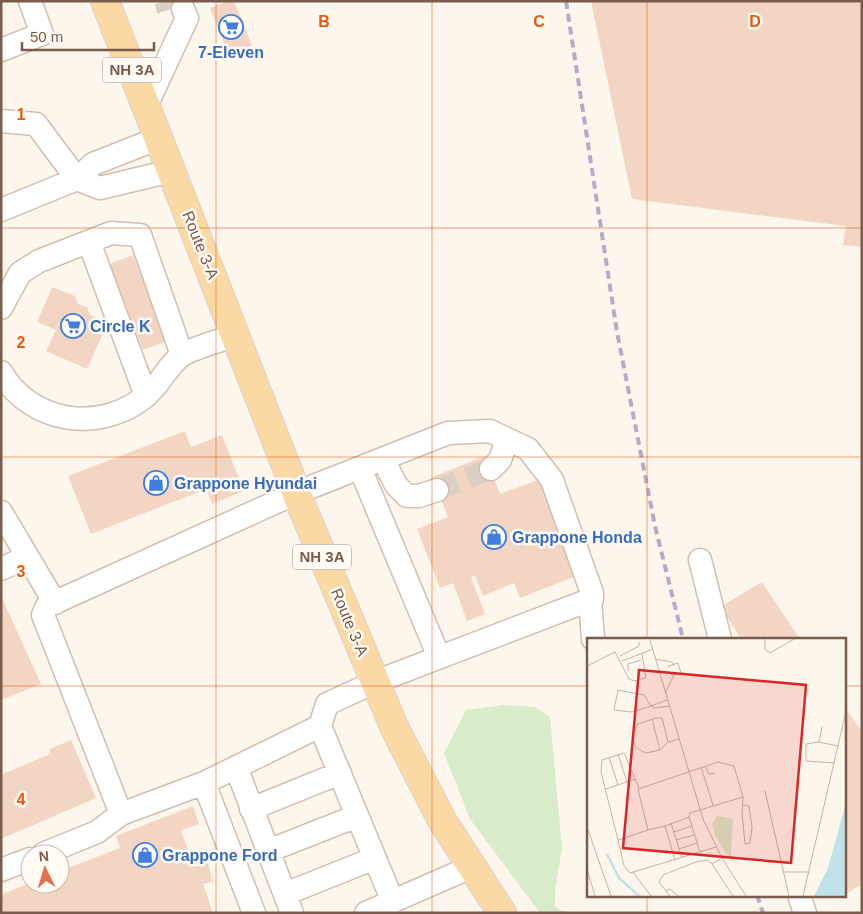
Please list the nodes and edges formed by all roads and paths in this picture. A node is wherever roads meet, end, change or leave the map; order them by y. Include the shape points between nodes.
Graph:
1 (30, 1) edge
2 (105, 1) edge
3 (186, 6) tunnel mouth
4 (40, 30) junction
5 (1, 39) edge
6 (1, 50) edge
7 (146, 106) junction
8 (1, 121) edge
9 (159, 138) junction
10 (172, 173) junction
11 (77, 179) junction
12 (1, 210) edge
13 (89, 242) junction
14 (1, 308) edge
15 (236, 335) junction
16 (182, 355) junction
17 (1, 372) edge
18 (146, 396) junction
19 (507, 439) junction
20 (383, 459) junction
21 (360, 468) junction
22 (490, 469) tunnel mouth
23 (437, 490) tunnel mouth
24 (296, 493) junction
25 (1, 512) edge
26 (27, 557) junction
27 (700, 560) dead end
28 (1, 569) edge
29 (590, 600) junction
30 (55, 604) junction
31 (592, 638) edge
32 (720, 638) edge
33 (439, 657) junction
34 (375, 682) junction
35 (320, 726) junction
36 (236, 767) junction
37 (340, 773) junction
38 (204, 783) junction
39 (252, 809) junction
40 (121, 814) junction
41 (357, 816) junction
42 (68, 844) edge
43 (268, 851) junction
44 (375, 858) junction
45 (20, 863) edge
46 (471, 867) junction
47 (1, 870) edge
48 (799, 896) edge
49 (393, 902) junction
50 (288, 904) edge
51 (254, 913) edge
52 (366, 913) edge
53 (502, 913) edge
54 (805, 913) edge

1 - 4 lane
2 - 7 main road, NH 3A
3 - 7 lane via 187,18
4 - 5 lane
4 - 6 lane
7 - 9 main road, NH 3A
8 - 11 lane via 36,124
9 - 10 main road, NH 3A
9 - 11 lane via 93,164
10 - 11 lane via 100,188
10 - 15 main road, Route 3-A / NH 3A
11 - 12 lane
13 - 14 lane via 39,261 20,273
13 - 16 lane via 112,233 140,235
13 - 18 lane
15 - 16 lane
15 - 24 main road, Route 3-A / NH 3A
16 - 18 lane
17 - 18 lane via 19,396 36,409 56,417 76,420 98,417 122,410
19 - 20 lane via 490,431 448,433
19 - 22 lane via 500,460
19 - 29 lane via 528,449 552,480 592,593
20 - 21 lane
20 - 23 lane via 396,485 407,496 420,496
21 - 24 lane
21 - 33 lane
24 - 30 lane
24 - 34 main road, Route 3-A / NH 3A
25 - 26 lane
26 - 28 lane
26 - 30 lane
27 - 32 lane
29 - 31 lane
29 - 33 lane
30 - 40 lane via 47,606 43,615
33 - 34 lane
34 - 35 lane via 326,704
34 - 46 main road, Route 3-A / NH 3A via 443,822
35 - 36 lane
35 - 37 lane
36 - 38 lane
36 - 39 lane
37 - 39 lane
37 - 41 lane
38 - 40 lane
38 - 51 lane
39 - 43 lane
40 - 42 lane via 97,832
41 - 43 lane
41 - 44 lane
43 - 50 lane
44 - 49 lane
44 - 50 lane
45 - 47 lane
46 - 49 lane
46 - 53 main road, Route 3-A / NH 3A
48 - 54 lane
49 - 52 lane

